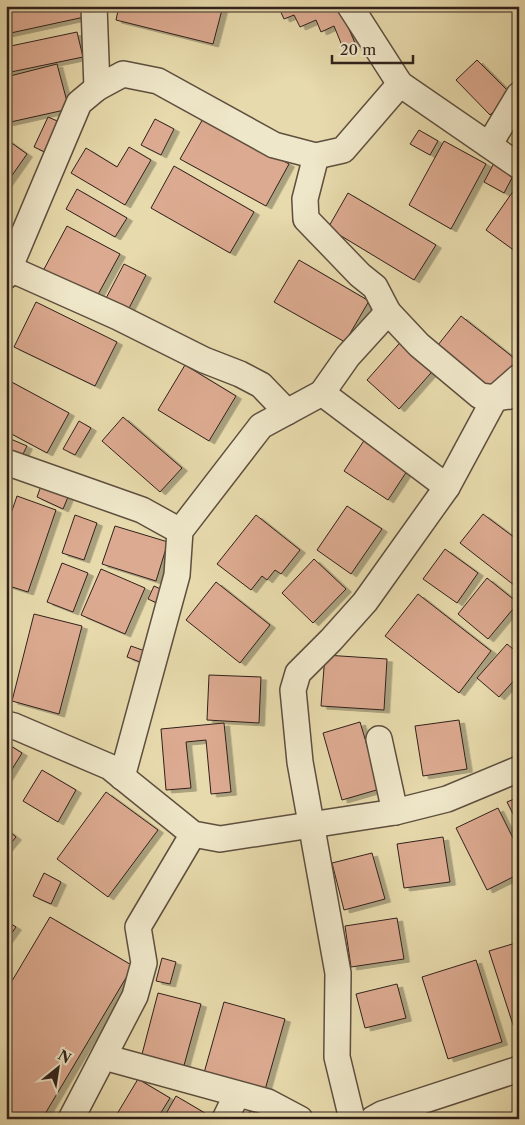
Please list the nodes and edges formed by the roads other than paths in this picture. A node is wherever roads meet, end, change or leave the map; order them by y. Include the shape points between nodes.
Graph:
1 (94, 6) edge
2 (350, 6) edge
3 (400, 84) junction
4 (96, 88) junction
5 (519, 95) edge
6 (489, 145) junction
7 (316, 156) junction
8 (519, 166) edge
9 (7, 271) edge
10 (388, 312) junction
11 (519, 376) edge
12 (322, 393) junction
13 (507, 397) edge
14 (287, 412) junction
15 (6, 462) edge
16 (447, 487) junction
17 (180, 531) junction
18 (6, 724) edge
19 (379, 739) dead end
20 (519, 769) edge
21 (122, 777) junction
22 (395, 812) junction
23 (312, 825) junction
24 (193, 834) junction
25 (104, 1057) junction
26 (519, 1069) edge
27 (237, 1094) junction
28 (379, 1117) edge
29 (71, 1119) edge
30 (225, 1119) edge
31 (300, 1119) edge
32 (352, 1119) edge

1 - 4 street
2 - 3 street
3 - 6 street
3 - 7 street via 343,150
4 - 7 street via 123,74 158,81 274,145
4 - 9 street via 79,103
5 - 6 street
6 - 8 street
7 - 10 street via 305,199 306,220 374,287
9 - 14 street via 118,317 204,360 240,374 261,386
10 - 12 street via 348,356
10 - 13 street via 419,345 480,396
11 - 13 street
12 - 14 street
12 - 16 street
13 - 16 street
14 - 17 street via 262,426
15 - 17 street via 142,510
16 - 23 street via 365,602 298,673 293,690 300,762
17 - 21 street via 177,575
18 - 21 street via 110,767
19 - 22 street
20 - 22 street via 447,799
21 - 24 street
22 - 23 street
23 - 24 street via 220,839
23 - 32 street via 338,973 337,1057
24 - 25 street via 138,928 144,963 135,996
25 - 27 street
25 - 29 street
26 - 28 street
27 - 30 street
27 - 31 street via 268,1102

